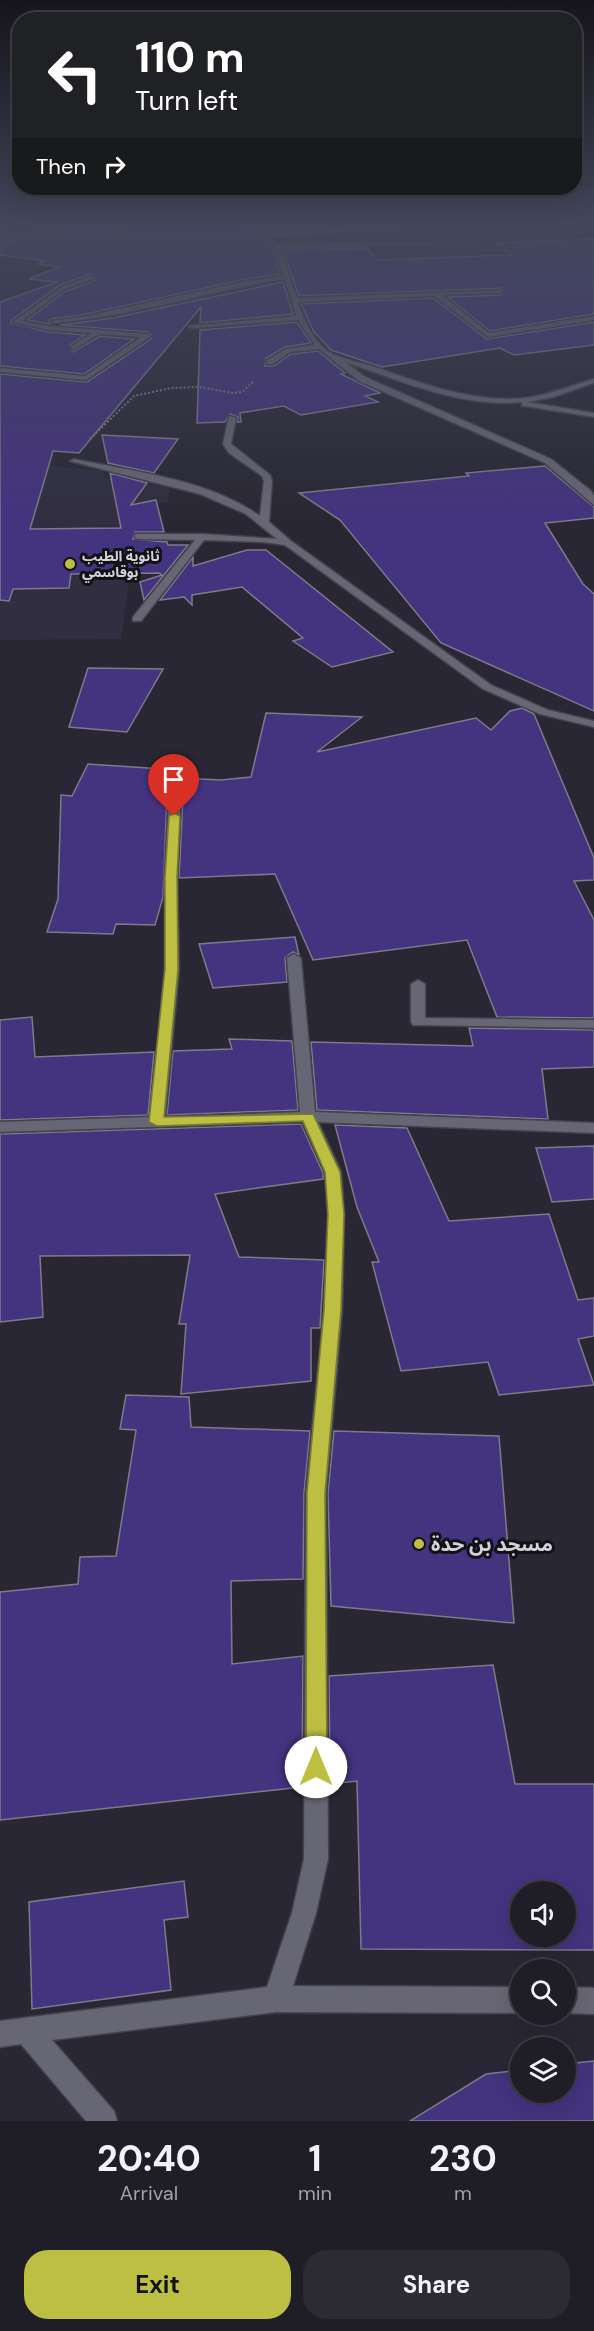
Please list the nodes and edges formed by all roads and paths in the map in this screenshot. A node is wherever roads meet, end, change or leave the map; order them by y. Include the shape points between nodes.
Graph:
1 (24, 324) edge
2 (219, 324) edge
3 (304, 324) edge
4 (474, 324) edge
5 (557, 324) edge
6 (191, 326) dead end
7 (98, 332) junction
8 (320, 346) junction
9 (73, 348) dead end
10 (332, 356) junction
11 (270, 362) joint
12 (0, 369) edge
13 (594, 381) edge
14 (507, 401) junction
15 (594, 415) edge
16 (232, 418) dead end
17 (74, 461) joint
18 (594, 502) edge
19 (264, 524) junction
20 (138, 536) dead end
21 (202, 537) junction
22 (288, 543) junction
23 (137, 619) dead end
24 (594, 724) edge
25 (175, 796) dead end
26 (294, 958) dead end
27 (418, 984) dead end
28 (594, 1024) edge
29 (308, 1117) junction
30 (157, 1122) junction
31 (0, 1127) edge
32 (594, 1128) edge
33 (276, 1999) junction
34 (510, 2000) edge
35 (576, 2000) edge
36 (594, 2001) edge
37 (27, 2031) junction
38 (0, 2034) edge
39 (104, 2121) edge

1 - 7 street
2 - 6 street
3 - 8 street
4 - 5 street via 488,335
7 - 9 street
7 - 12 street via 148,336 86,378
8 - 10 street
8 - 11 street via 288,350
10 - 14 street via 450,394
10 - 18 street via 362,379 548,461
11 - 17 path via 242,392 180,387 134,396 79,448
13 - 14 street via 537,399
14 - 15 street
16 - 19 street via 227,444 266,475 268,481
17 - 19 street via 213,497 244,509
19 - 22 street
20 - 21 street
21 - 22 street via 263,538
21 - 23 street
22 - 24 street via 487,687 544,712
25 - 30 street via 172,969
26 - 29 street
27 - 28 street via 418,1022
29 - 30 street
29 - 32 street
29 - 33 street via 333,1172 336,1214 333,1310 316,1493 316,1859 304,1913
30 - 31 street
33 - 34 street
33 - 37 street
35 - 36 street
37 - 38 street
37 - 39 street

